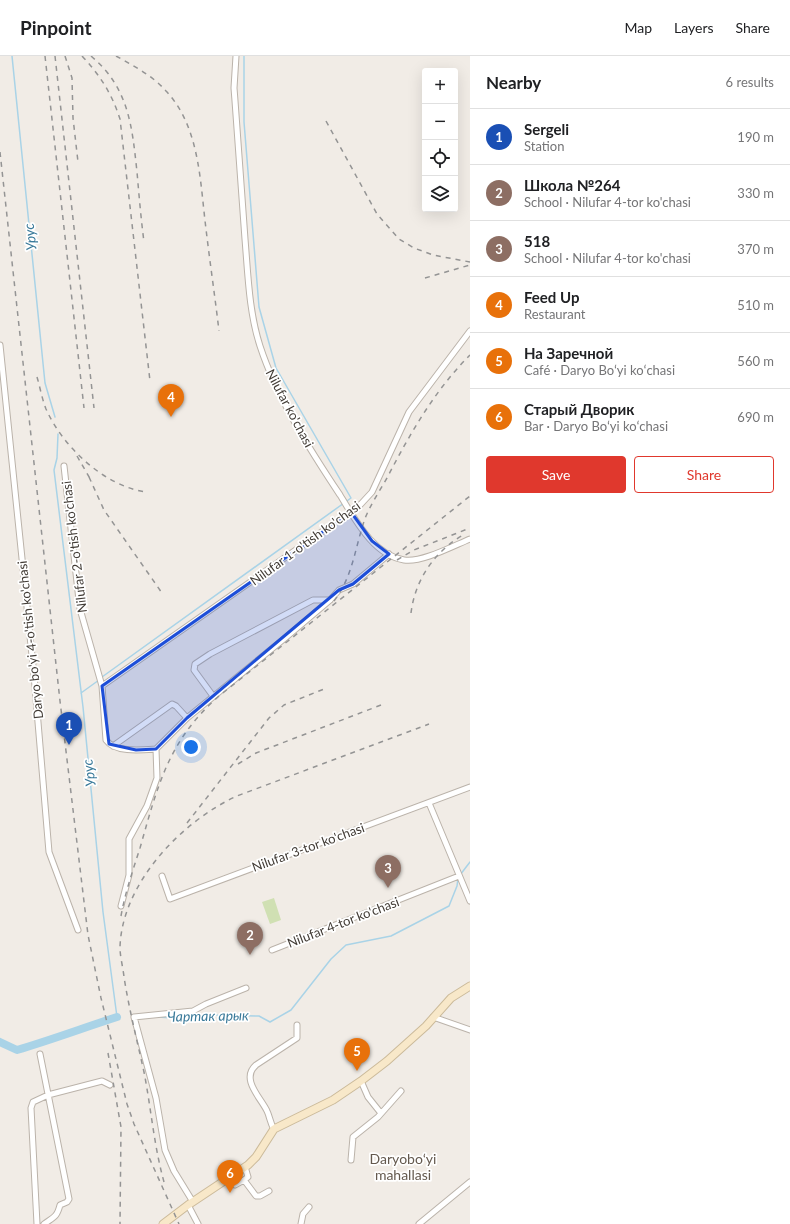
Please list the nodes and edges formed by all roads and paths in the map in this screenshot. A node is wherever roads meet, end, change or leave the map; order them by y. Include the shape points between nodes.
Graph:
1 (236, 56) edge
2 (470, 331) edge
3 (0, 344) edge
4 (64, 466) dead end
5 (351, 512) junction
6 (470, 540) edge
7 (389, 554) junction
8 (330, 600) junction
9 (102, 686) junction
10 (213, 696) junction
11 (187, 718) junction
12 (113, 746) junction
13 (156, 749) junction
14 (470, 787) edge
15 (429, 803) junction
16 (162, 876) dead end
17 (459, 876) junction
18 (470, 901) edge
19 (121, 906) dead end
20 (78, 930) dead end
21 (272, 950) dead end
22 (470, 986) edge
23 (246, 988) dead end
24 (434, 1017) junction
25 (297, 1025) dead end
26 (470, 1030) edge
27 (40, 1054) dead end
28 (361, 1080) junction
29 (110, 1085) dead end
30 (401, 1091) dead end
31 (48, 1095) junction
32 (380, 1112) junction
33 (274, 1129) junction
34 (351, 1160) dead end
35 (244, 1168) junction
36 (228, 1178) junction
37 (244, 1180) junction
38 (470, 1182) edge
39 (270, 1191) dead end
40 (191, 1203) junction
41 (309, 1207) dead end
42 (37, 1224) edge
43 (44, 1224) edge
44 (164, 1224) edge
45 (198, 1224) edge
46 (301, 1224) edge
47 (419, 1224) edge

1 - 5 street, Nilufar ko'chasi via 234,88 250,298 260,345 271,377 324,472
2 - 5 street, Nilufar 1-o'tish ko'chasi via 409,412 372,492
3 - 20 street, Daryo bo'yi 4-o'tish ko'chasi via 34,675 49,852
4 - 9 street, Nilufar 2-o'tish ko'chasi via 80,609
5 - 7 street, Nilufar ko'chasi via 368,537
5 - 9 street, Nilufar 1-o'tish ko'chasi
6 - 7 street, Nilufar ko'chasi via 414,560 405,560
7 - 8 street via 353,584 338,590
8 - 10 street
8 - 10 street via 313,600 195,664 194,670
9 - 12 street, Nilufar 2-o'tish ko'chasi via 106,740
10 - 11 street
11 - 12 street via 172,704
11 - 13 street
12 - 13 street via 136,750
13 - 19 street via 157,778 147,806 129,839 129,875
14 - 15 street, Nilufar 3-tor ko'chasi
15 - 16 street, Nilufar 3-tor ko'chasi via 170,899
15 - 17 street
17 - 18 street
17 - 21 street, Nilufar 4-tor ko'chasi
22 - 24 street via 451,998
23 - 40 street via 188,1012 134,1017 156,1098 167,1156
24 - 26 street
24 - 28 street via 387,1061
25 - 33 street via 297,1038 251,1072 250,1083 267,1111
27 - 31 street
28 - 32 street via 368,1097
28 - 33 street via 333,1100
29 - 31 street via 102,1081
30 - 32 street
31 - 42 street via 33,1102 31,1108
31 - 43 street via 69,1199 60,1205 56,1216
32 - 34 street via 353,1137
33 - 35 street via 256,1157
35 - 36 street
35 - 37 street via 248,1177
36 - 37 street via 235,1186
36 - 40 street
37 - 39 street via 257,1196
38 - 47 street
40 - 44 street
40 - 45 street
41 - 46 street via 303,1214

